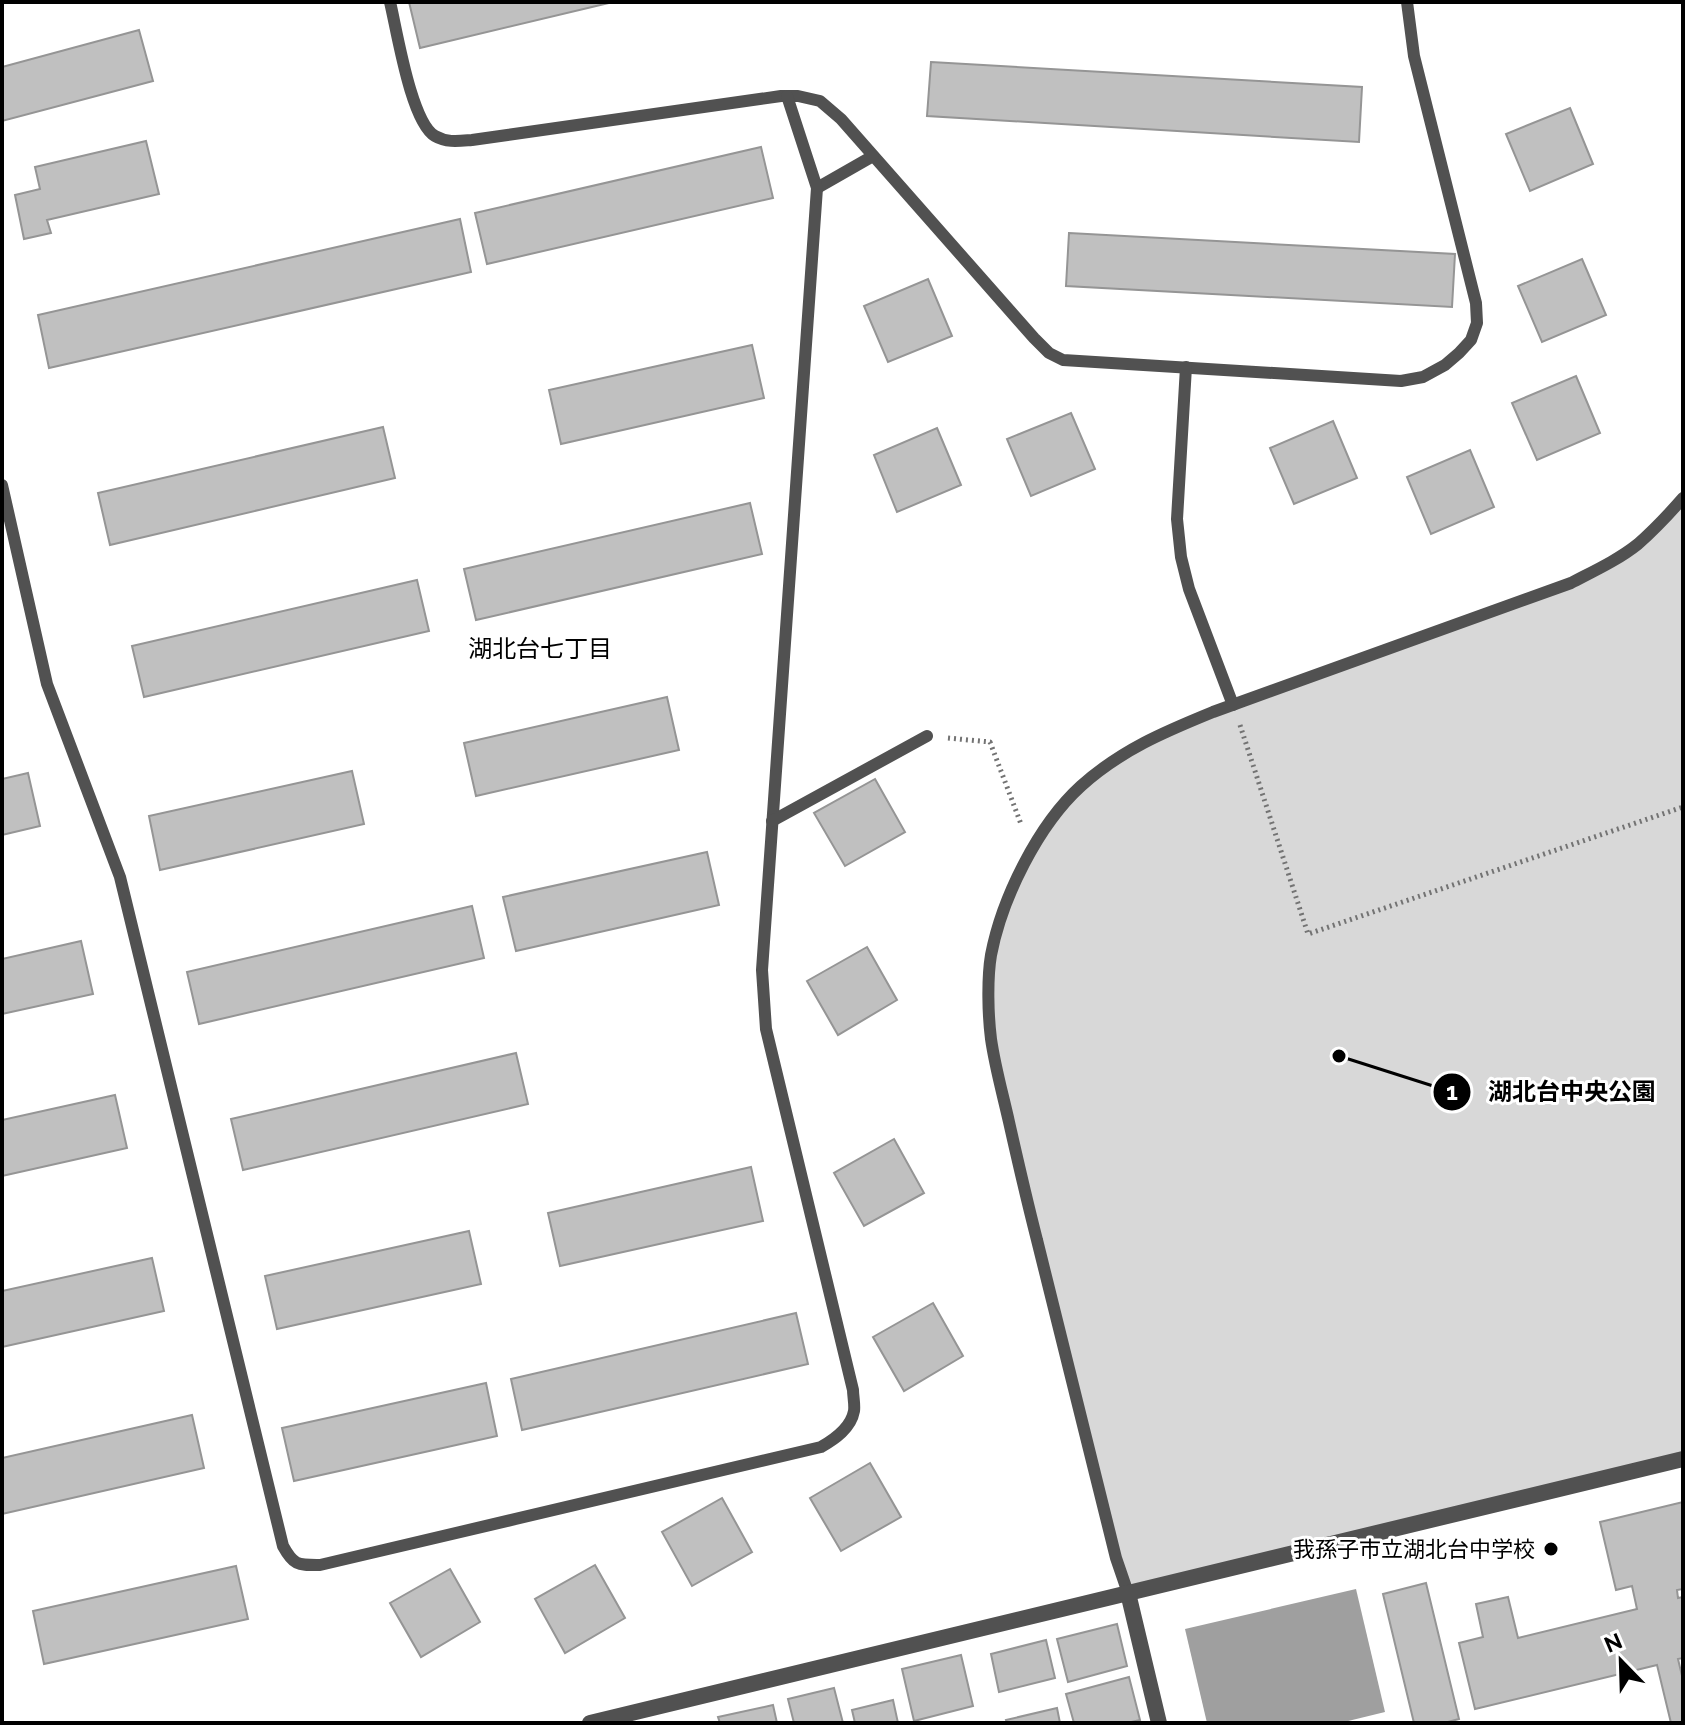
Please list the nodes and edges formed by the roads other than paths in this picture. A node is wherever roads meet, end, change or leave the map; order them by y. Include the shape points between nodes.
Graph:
1 (390, 2) edge
2 (1407, 2) edge
3 (787, 96) junction
4 (873, 156) junction
5 (817, 188) junction
6 (1186, 367) junction
7 (2, 485) edge
8 (1683, 498) edge
9 (1233, 705) junction
10 (927, 736) road end
11 (772, 821) junction
12 (1683, 1459) edge
13 (1128, 1593) junction
14 (590, 1723) edge
15 (1159, 1723) edge

1 - 3 lane via 420,119 433,135 448,141
2 - 6 lane via 1414,56 1476,303 1471,340 1445,365 1401,381
3 - 4 lane via 820,101
3 - 5 lane
4 - 5 lane
4 - 6 lane via 1049,353 1063,360
5 - 11 lane
6 - 9 lane via 1177,519 1181,557
7 - 11 lane via 47,684 120,877 283,1546 299,1565 320,1565 821,1447 848,1423 853,1390 766,1029 762,970
8 - 9 lane via 1636,545 1571,583
9 - 13 lane via 1157,735 1080,787 1032,850 1001,916 991,957 991,1037 1037,1241
10 - 11 lane
12 - 13 street
13 - 14 street
13 - 15 street

